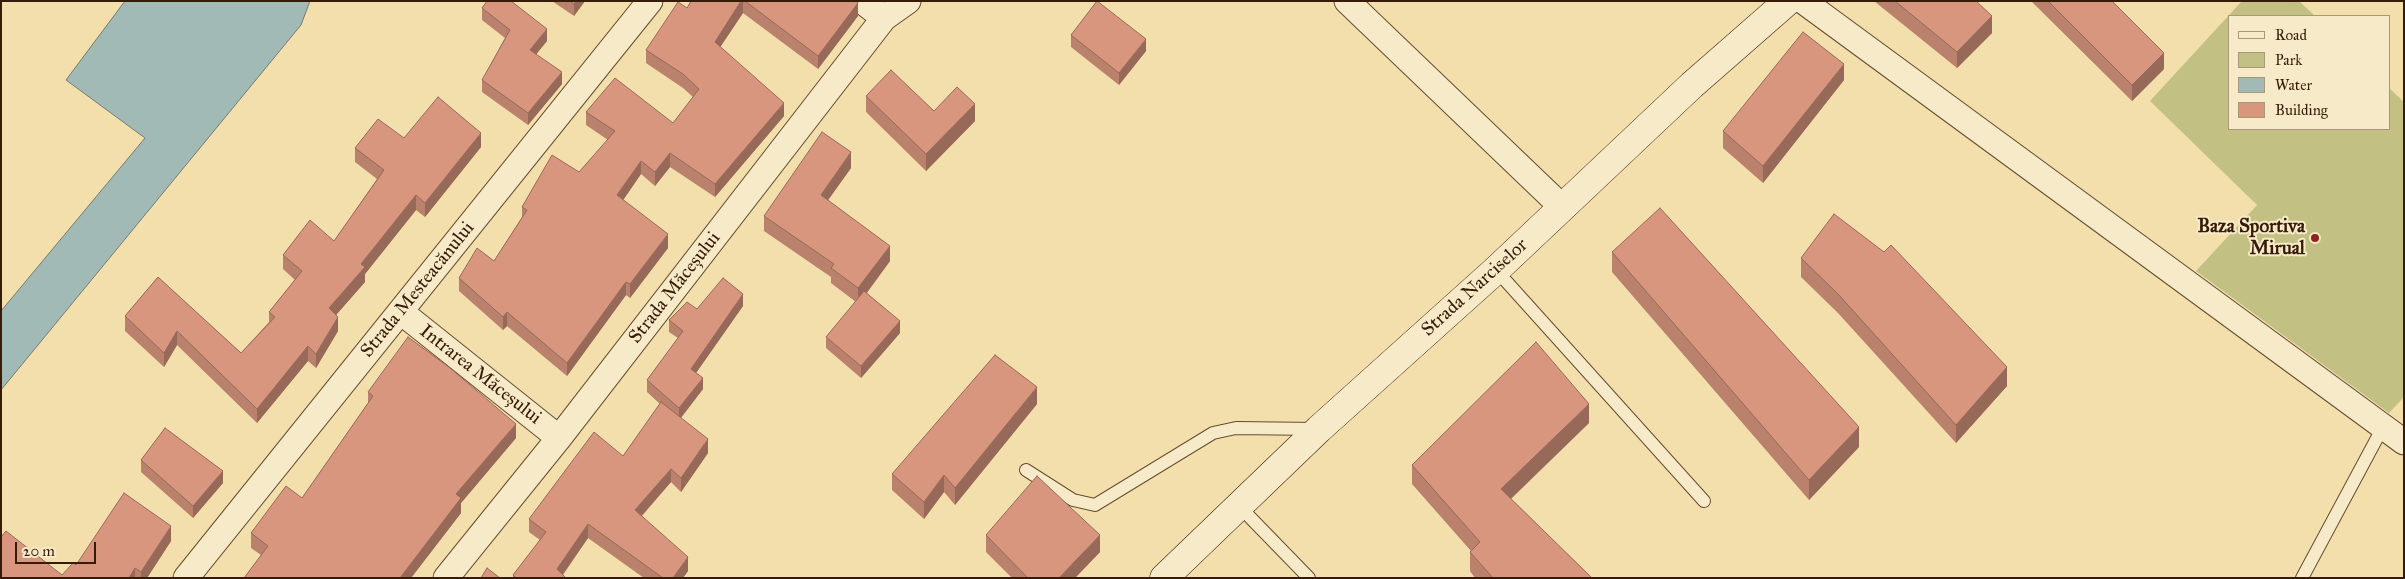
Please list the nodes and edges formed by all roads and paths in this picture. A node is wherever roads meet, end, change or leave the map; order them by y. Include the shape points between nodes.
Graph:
1 (650, 1) edge
2 (862, 1) edge
3 (908, 1) edge
4 (1347, 1) edge
5 (1788, 1) edge
6 (1803, 1) edge
7 (884, 18) junction
8 (1562, 207) junction
9 (1496, 270) junction
10 (401, 312) junction
11 (2383, 427) junction
12 (1319, 429) junction
13 (560, 438) junction
14 (2404, 442) edge
15 (1026, 470) dead end
16 (1704, 500) dead end
17 (1239, 506) junction
18 (186, 578) edge
19 (446, 578) edge
20 (1164, 578) edge
21 (1309, 578) edge
22 (2302, 578) edge

1 - 10 street, Strada Mesteacănului
2 - 7 street
3 - 7 street, Strada Măceșului
4 - 8 street
5 - 8 main road, Strada Narciselor via 1692,85
6 - 11 street
7 - 13 street, Strada Măceșului
8 - 9 main road, Strada Narciselor
9 - 12 main road, Strada Narciselor
9 - 16 lane
10 - 13 street, Intrarea Măceșului
10 - 18 street, Strada Mesteacănului
11 - 14 street
11 - 22 lane
12 - 15 lane via 1236,428 1213,433 1095,505 1072,500
12 - 17 main road, Strada Narciselor
13 - 19 street, Strada Măceșului
17 - 20 main road, Strada Narciselor
17 - 21 lane

